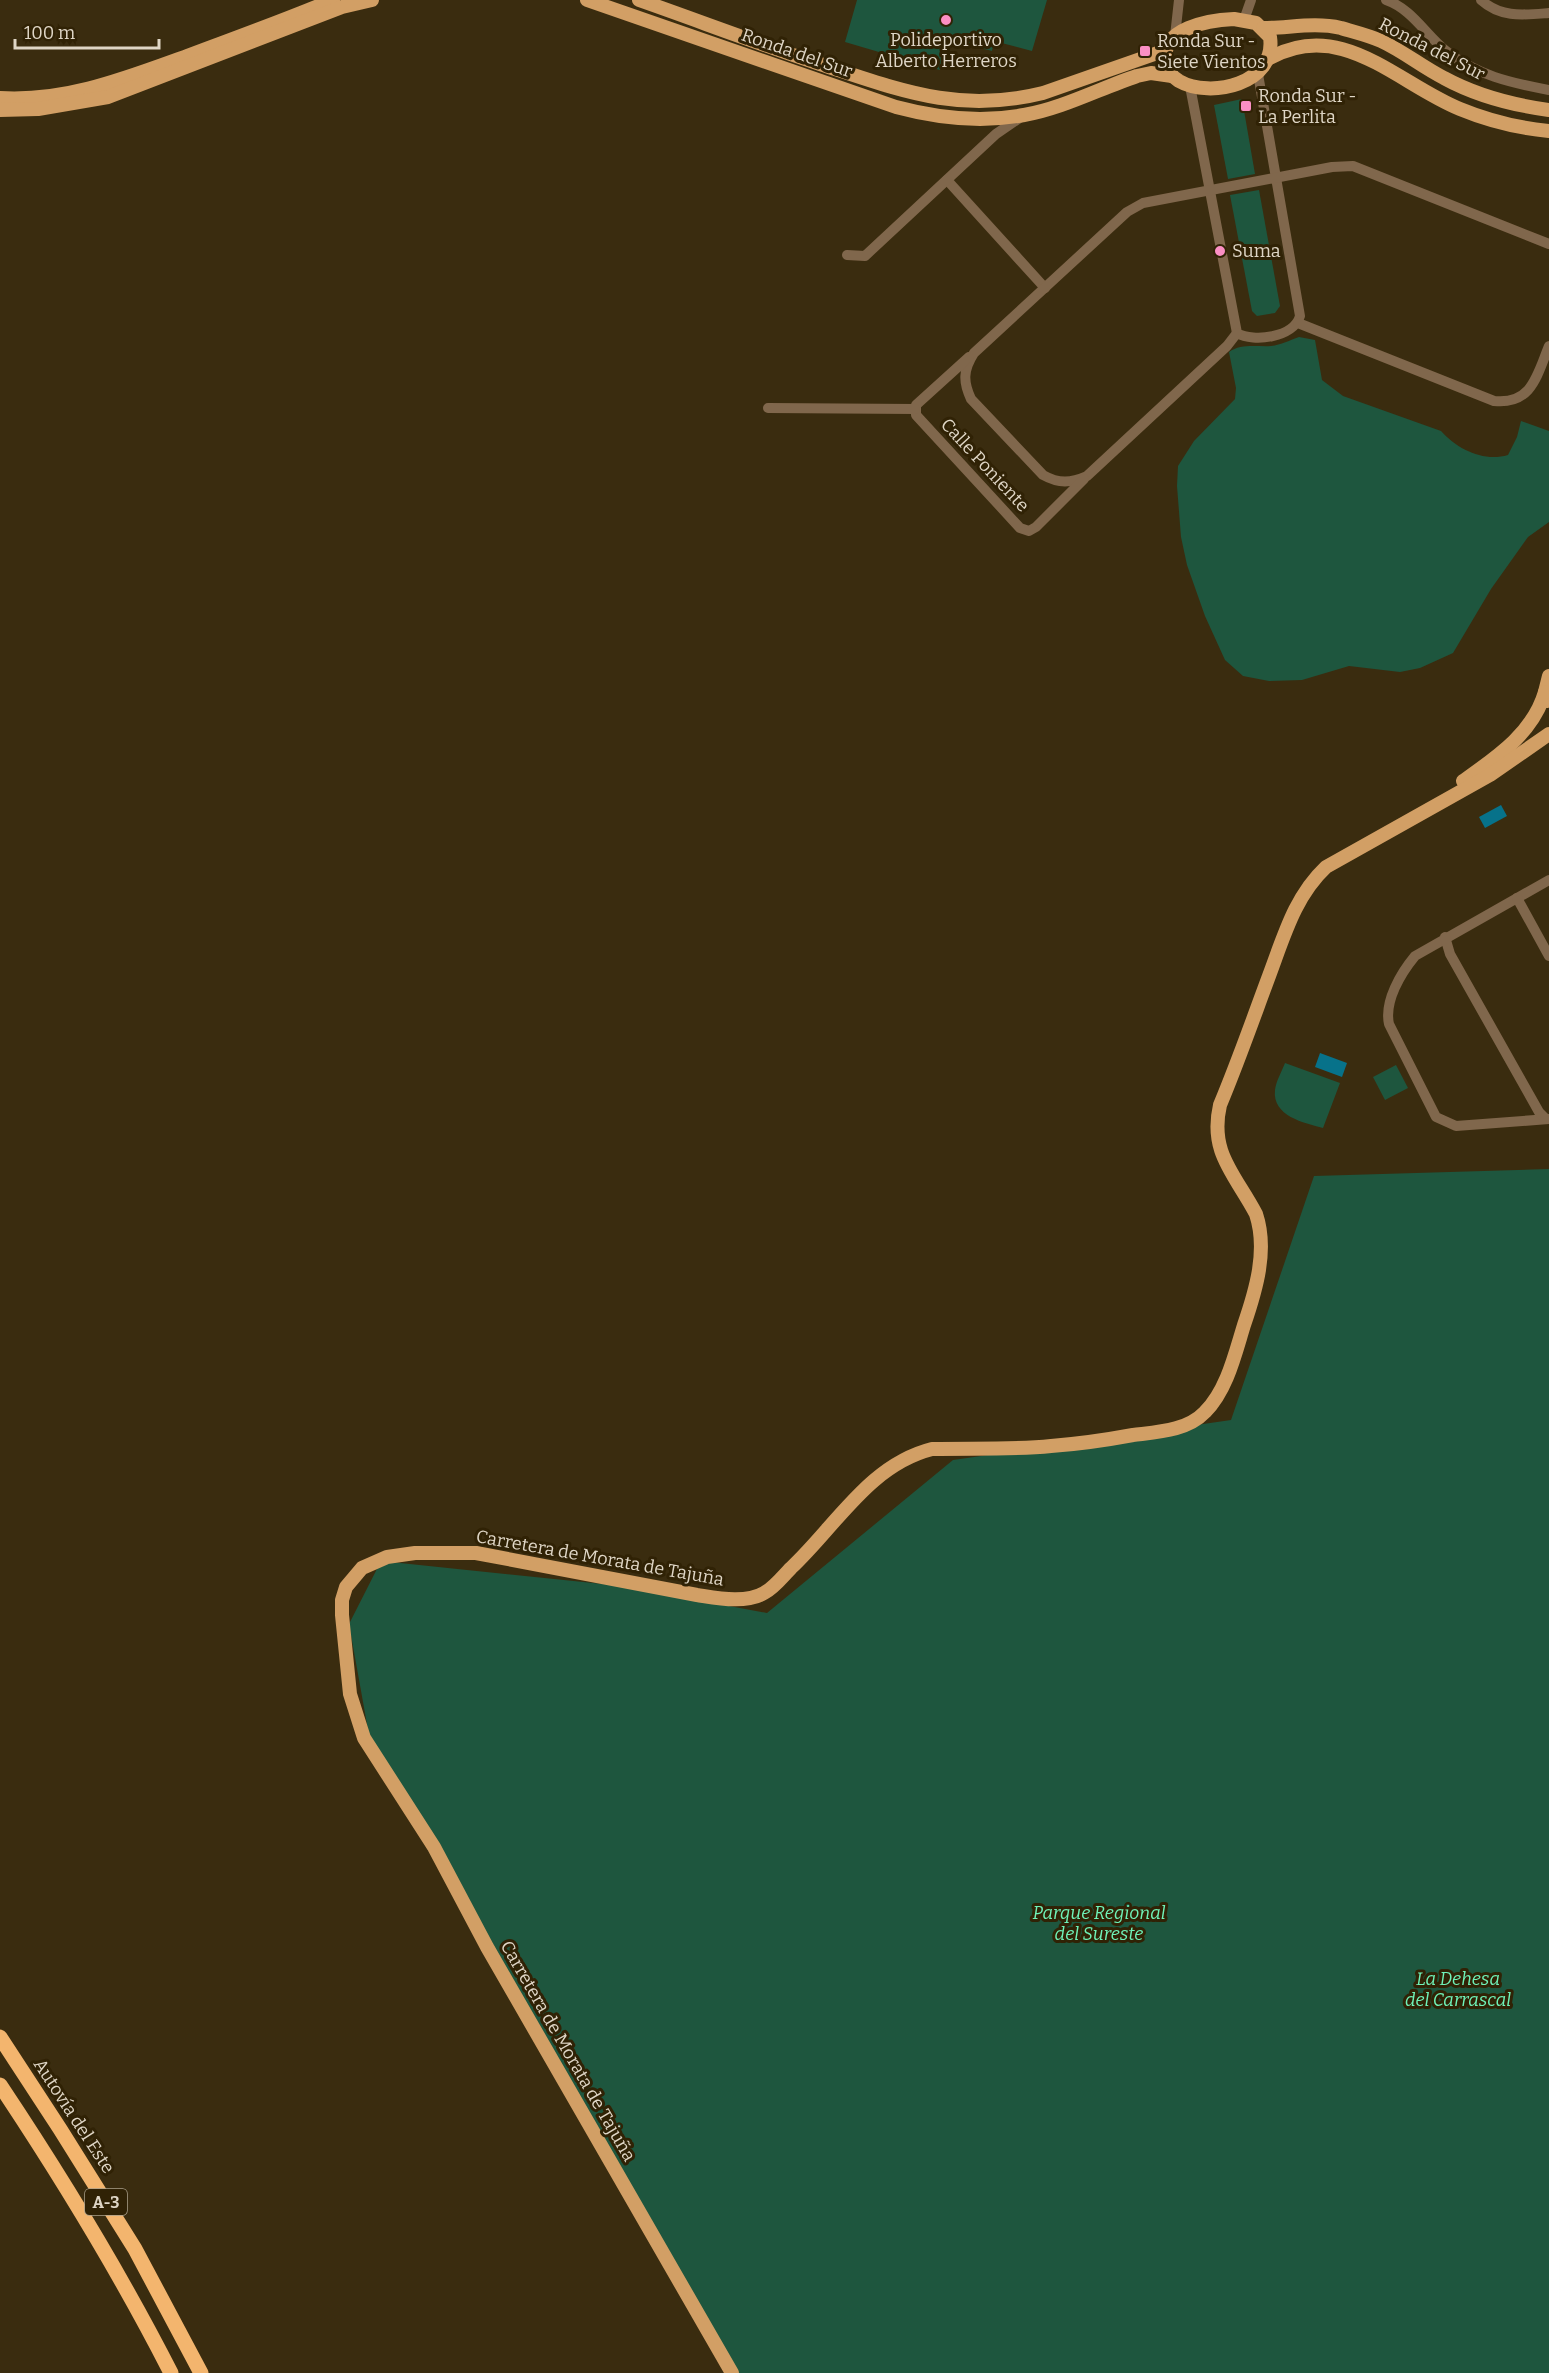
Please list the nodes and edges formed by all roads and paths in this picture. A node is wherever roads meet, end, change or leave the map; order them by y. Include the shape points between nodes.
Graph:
1 (333, 0) edge
2 (372, 0) edge
3 (587, 0) edge
4 (639, 0) edge
5 (1179, 0) edge
6 (1251, 0) edge
7 (1386, 0) edge
8 (1481, 0) edge
9 (1549, 14) edge
10 (1244, 20) junction
11 (1263, 28) junction
12 (1175, 36) junction
13 (1166, 50) junction
14 (1270, 58) junction
15 (1258, 74) junction
16 (1172, 76) junction
17 (1190, 86) junction
18 (1549, 90) edge
19 (0, 98) edge
20 (0, 110) edge
21 (1549, 110) edge
22 (1024, 115) junction
23 (1549, 131) edge
24 (1275, 177) junction
25 (947, 180) junction
26 (1209, 190) junction
27 (1549, 244) edge
28 (847, 255) dead end
29 (1045, 288) junction
30 (1298, 323) junction
31 (1237, 333) junction
32 (1549, 346) edge
33 (974, 353) junction
34 (768, 408) dead end
35 (915, 409) junction
36 (1087, 476) junction
37 (1549, 676) edge
38 (1547, 699) edge
39 (1549, 734) edge
40 (1415, 816) junction
41 (1549, 880) edge
42 (1517, 898) junction
43 (1445, 937) junction
44 (1549, 956) edge
45 (1547, 1119) edge
46 (0, 2037) edge
47 (0, 2085) edge
48 (171, 2373) edge
49 (201, 2373) edge
50 (732, 2373) edge

1 - 19 main road via 106,85 40,97
2 - 20 main road via 342,7 108,97 38,109
3 - 22 main road, Ronda del Sur via 918,112 961,119
4 - 13 main road, Ronda del Sur via 900,90 961,102 1032,96
5 - 12 street
6 - 10 street
7 - 18 street via 1412,15 1444,50 1466,65 1509,82
8 - 9 street via 1498,13
10 - 11 main road, Ronda del Sur
10 - 12 main road, Ronda del Sur via 1203,23
11 - 14 main road via 1270,37
11 - 21 main road, Ronda del Sur via 1338,27 1380,40 1466,88 1500,101
12 - 13 main road
13 - 16 main road via 1167,69
14 - 15 main road
14 - 23 main road, Ronda del Sur via 1294,48 1322,46 1355,53 1459,109 1494,122
15 - 17 main road, Ronda del Sur via 1222,86
15 - 24 street
16 - 17 main road, Ronda del Sur
16 - 22 main road, Ronda del Sur via 1137,76
17 - 26 street
22 - 25 street via 996,134
24 - 26 street
24 - 27 street via 1353,166
24 - 30 street via 1299,305
25 - 28 street via 866,256
25 - 29 street
26 - 29 street via 1143,203 1127,212
26 - 31 street
29 - 33 street
30 - 31 street via 1286,332 1271,335 1244,337
30 - 32 street via 1504,402 1531,388
31 - 36 street, Calle Poniente
33 - 35 street via 920,400
33 - 36 street via 964,375 971,399 1043,476 1064,483
34 - 35 street
35 - 36 street, Calle Poniente via 916,415 1020,528 1036,528
37 - 38 main road, Carretera de Morata de Tajuña
38 - 40 main road, Carretera de Morata de Tajuña via 1524,732
39 - 40 main road, Carretera de Morata de Tajuña via 1490,775
40 - 50 main road, Carretera de Morata de Tajuña via 1326,867 1311,881 1294,910 1220,1105 1217,1144 1256,1214 1261,1257 1225,1381 1211,1406 1194,1422 1093,1442 932,1449 918,1453 881,1474 807,1554 764,1593 748,1598 720,1599 507,1558 455,1552 415,1553 372,1562 346,1587 342,1615 346,1666 364,1738 434,1847 492,1956
41 - 42 street
42 - 43 street
42 - 44 street
43 - 45 street via 1450,954 1539,1112
43 - 45 street via 1414,956 1406,967 1387,1017 1436,1118 1456,1126
46 - 49 highway, Autovía del Este / A-3 via 135,2249
47 - 48 highway, A-3 via 118,2272

